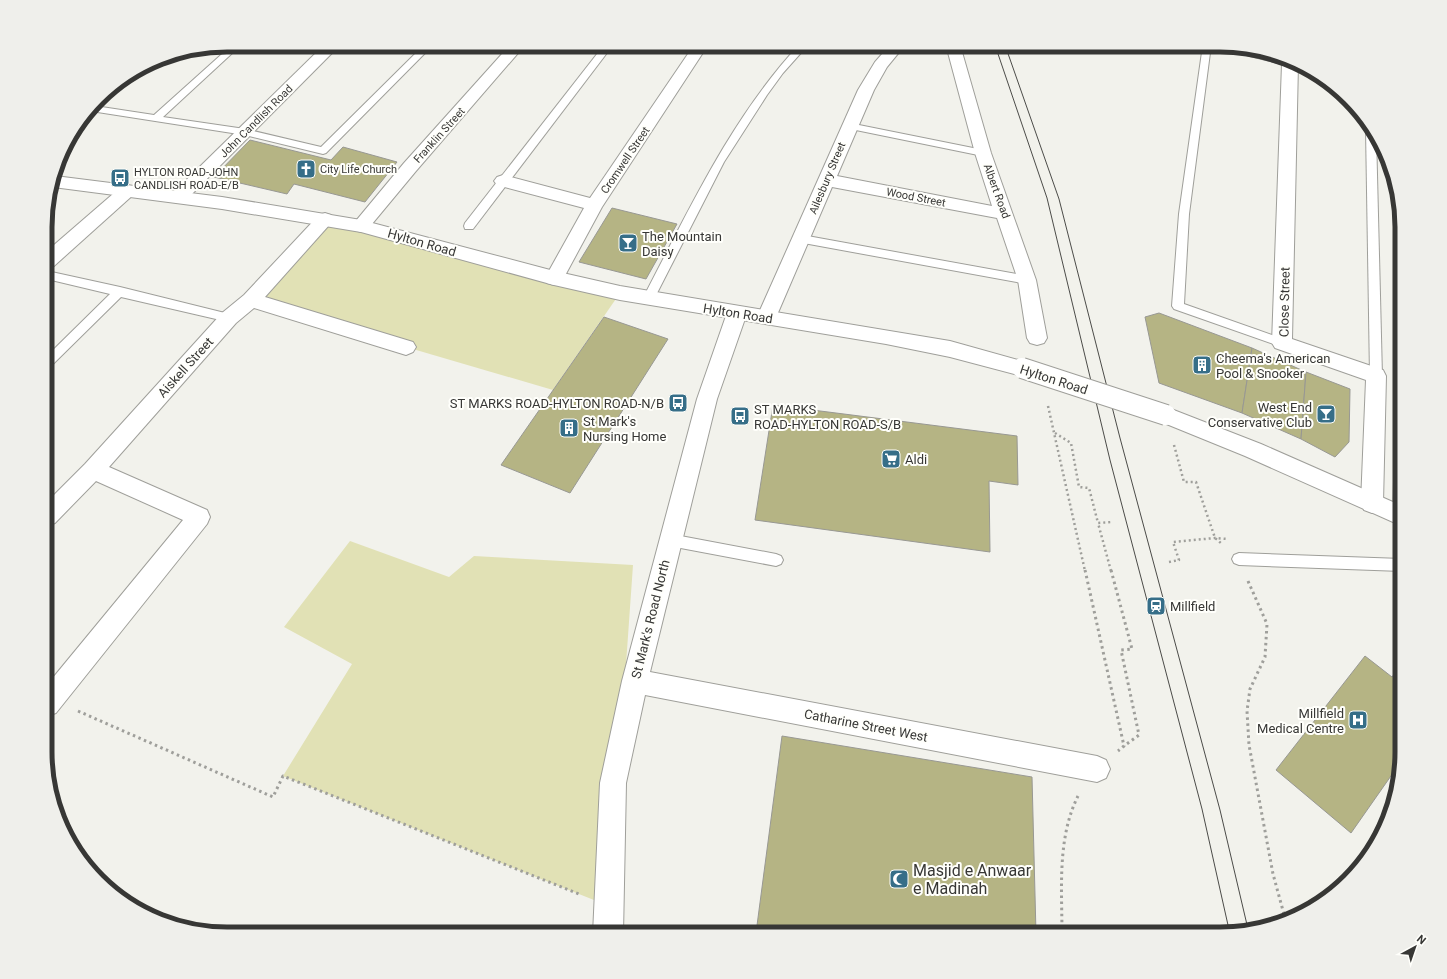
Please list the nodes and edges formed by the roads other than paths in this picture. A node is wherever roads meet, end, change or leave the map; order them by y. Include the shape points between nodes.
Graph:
1 (229, 52) edge
2 (326, 52) edge
3 (422, 52) edge
4 (512, 52) edge
5 (604, 52) edge
6 (696, 52) edge
7 (798, 52) edge
8 (892, 52) edge
9 (955, 52) edge
10 (1206, 52) edge
11 (1290, 66) edge
12 (97, 110) edge
13 (155, 119) junction
14 (849, 126) junction
15 (246, 132) junction
16 (1371, 139) edge
17 (983, 152) junction
18 (826, 180) junction
19 (503, 181) junction
20 (58, 182) edge
21 (127, 191) junction
22 (179, 197) junction
23 (594, 205) junction
24 (1005, 214) junction
25 (325, 219) junction
26 (362, 226) junction
27 (469, 226) dead end
28 (802, 239) junction
29 (52, 256) edge
30 (52, 276) edge
31 (554, 278) junction
32 (1027, 280) junction
33 (120, 292) junction
34 (649, 298) junction
35 (251, 300) junction
36 (737, 313) junction
37 (767, 317) junction
38 (229, 318) junction
39 (1037, 338) dead end
40 (1282, 343) junction
41 (406, 348) dead end
42 (52, 357) edge
43 (1376, 376) junction
44 (93, 470) junction
45 (1372, 503) junction
46 (52, 510) edge
47 (1395, 513) edge
48 (670, 540) junction
49 (1239, 559) road end
50 (776, 560) dead end
51 (1395, 565) edge
52 (635, 681) junction
53 (52, 697) edge
54 (1097, 769) road end
55 (608, 927) edge

1 - 13 lane
2 - 15 street, John Candlish Road
3 - 15 lane via 323,151
4 - 26 street, Franklin Street via 410,167
5 - 19 lane
6 - 23 street, Cromwell Street
7 - 34 lane via 763,94 718,162
8 - 14 street, Ailesbury Street via 880,65
9 - 17 street, Albert Road
10 - 40 lane via 1184,214 1178,306
11 - 40 street, Close Street
12 - 13 lane
13 - 15 lane
14 - 17 lane
14 - 18 street, Ailesbury Street
15 - 22 street, John Candlish Road
16 - 43 lane
17 - 24 street, Albert Road
18 - 24 street, Wood Street
18 - 28 street, Ailesbury Street
19 - 23 street
19 - 27 lane
20 - 21 street, Hylton Road
21 - 22 street, Hylton Road
21 - 29 street
22 - 25 street, Hylton Road
23 - 31 street, Cromwell Street
24 - 32 street, Albert Road
25 - 26 street, Hylton Road
25 - 35 street, Aiskell Street
26 - 31 street, Hylton Road
28 - 32 lane
28 - 37 street, Ailesbury Street
30 - 33 lane
31 - 34 street, Hylton Road
32 - 39 street, Albert Road
33 - 38 lane
33 - 42 lane
34 - 36 street, Hylton Road
35 - 38 street, Aiskell Street
35 - 41 street
36 - 37 street, Hylton Road
36 - 48 street, St Mark's Road North via 707,399
37 - 45 street, Hylton Road, bridge via 950,349 1022,368 1166,415
38 - 44 street, Aiskell Street
40 - 43 street, Close Street
43 - 45 street
44 - 46 street, Aiskell Street
44 - 53 street via 199,517
45 - 47 street, Hylton Road
48 - 50 lane
48 - 52 street, St Mark's Road North
49 - 51 lane
52 - 54 street, Catharine Street West
52 - 55 street, St Mark's Road North via 613,783

